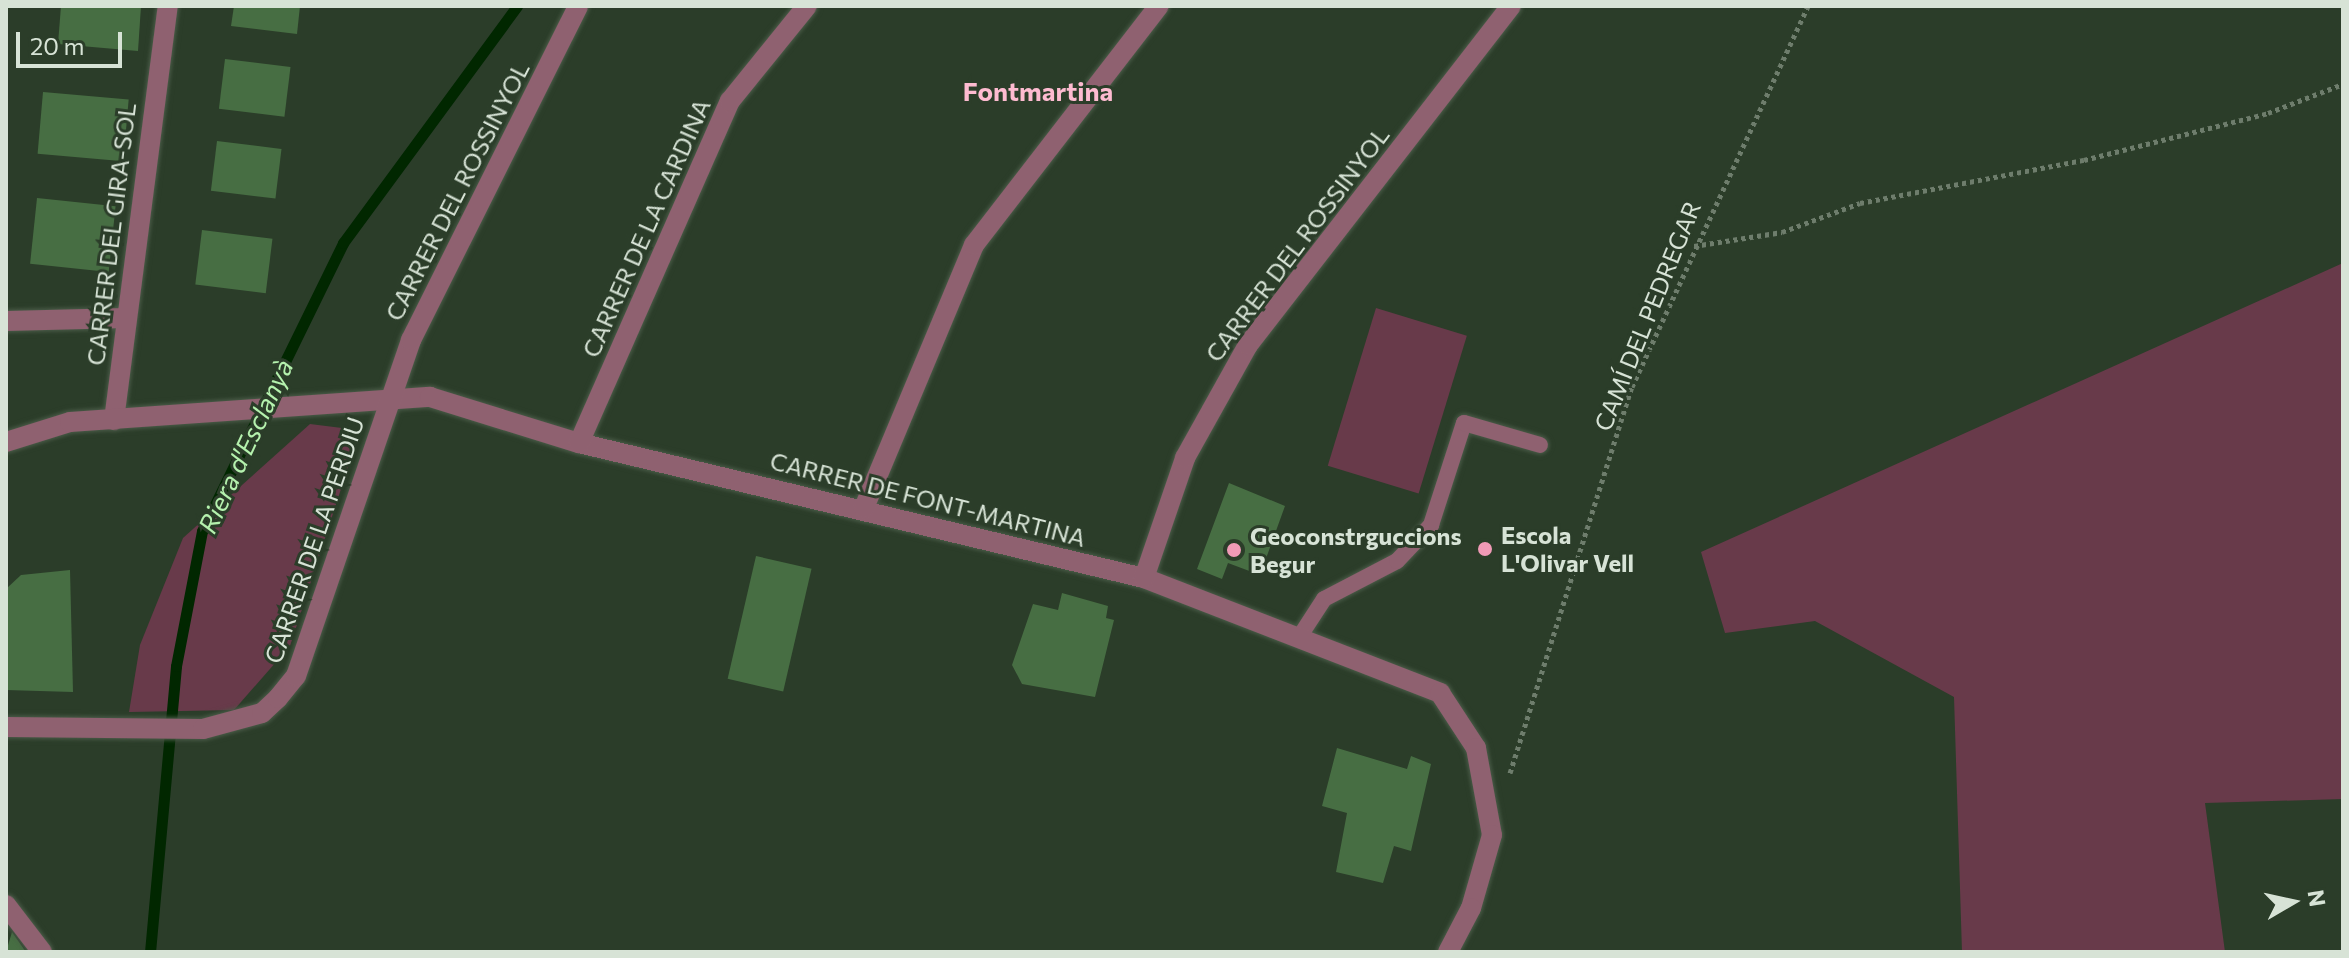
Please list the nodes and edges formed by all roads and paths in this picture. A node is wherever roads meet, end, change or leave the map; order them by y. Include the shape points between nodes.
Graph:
1 (168, 6) edge
2 (578, 6) edge
3 (807, 6) edge
4 (1159, 6) edge
5 (1511, 6) edge
6 (1808, 6) edge
7 (2343, 84) edge
8 (1694, 246) junction
9 (126, 318) junction
10 (6, 321) edge
11 (390, 403) junction
12 (114, 420) junction
13 (6, 442) edge
14 (579, 443) junction
15 (1540, 445) dead end
16 (864, 508) junction
17 (1144, 578) junction
18 (1300, 636) junction
19 (6, 727) edge
20 (1509, 778) dead end
21 (6, 905) edge
22 (42, 952) edge
23 (1448, 952) edge

1 - 9 street, CARRER DEL GIRA-SOL
2 - 11 street, CARRER DEL ROSSINYOL via 411,340
3 - 14 street, CARRER DE LA CARDINA via 730,101
4 - 16 street via 974,245
5 - 17 street, CARRER DEL ROSSINYOL via 1248,345 1185,458
6 - 8 path, CAMÍ DEL PEDREGAR
7 - 8 path via 2268,113 2084,160 1860,203 1782,232
8 - 20 path, CAMÍ DEL PEDREGAR via 1632,387
9 - 10 street
9 - 12 street, CARRER DEL GIRA-SOL
11 - 12 street, CARRER DE FONT-MARTINA
11 - 14 street, CARRER DE FONT-MARTINA via 430,397 464,403
11 - 19 street, CARRER DE LA PERDIU via 296,676 262,713 198,729
12 - 13 street, CARRER DE FONT-MARTINA via 70,422
14 - 16 street, CARRER DE FONT-MARTINA
15 - 18 lane via 1464,423 1431,525 1397,561 1324,599
16 - 17 street, CARRER DE FONT-MARTINA
17 - 18 street, CARRER DE FONT-MARTINA
18 - 23 street, CARRER DE FONT-MARTINA via 1440,693 1476,748 1492,835 1471,908
21 - 22 street

